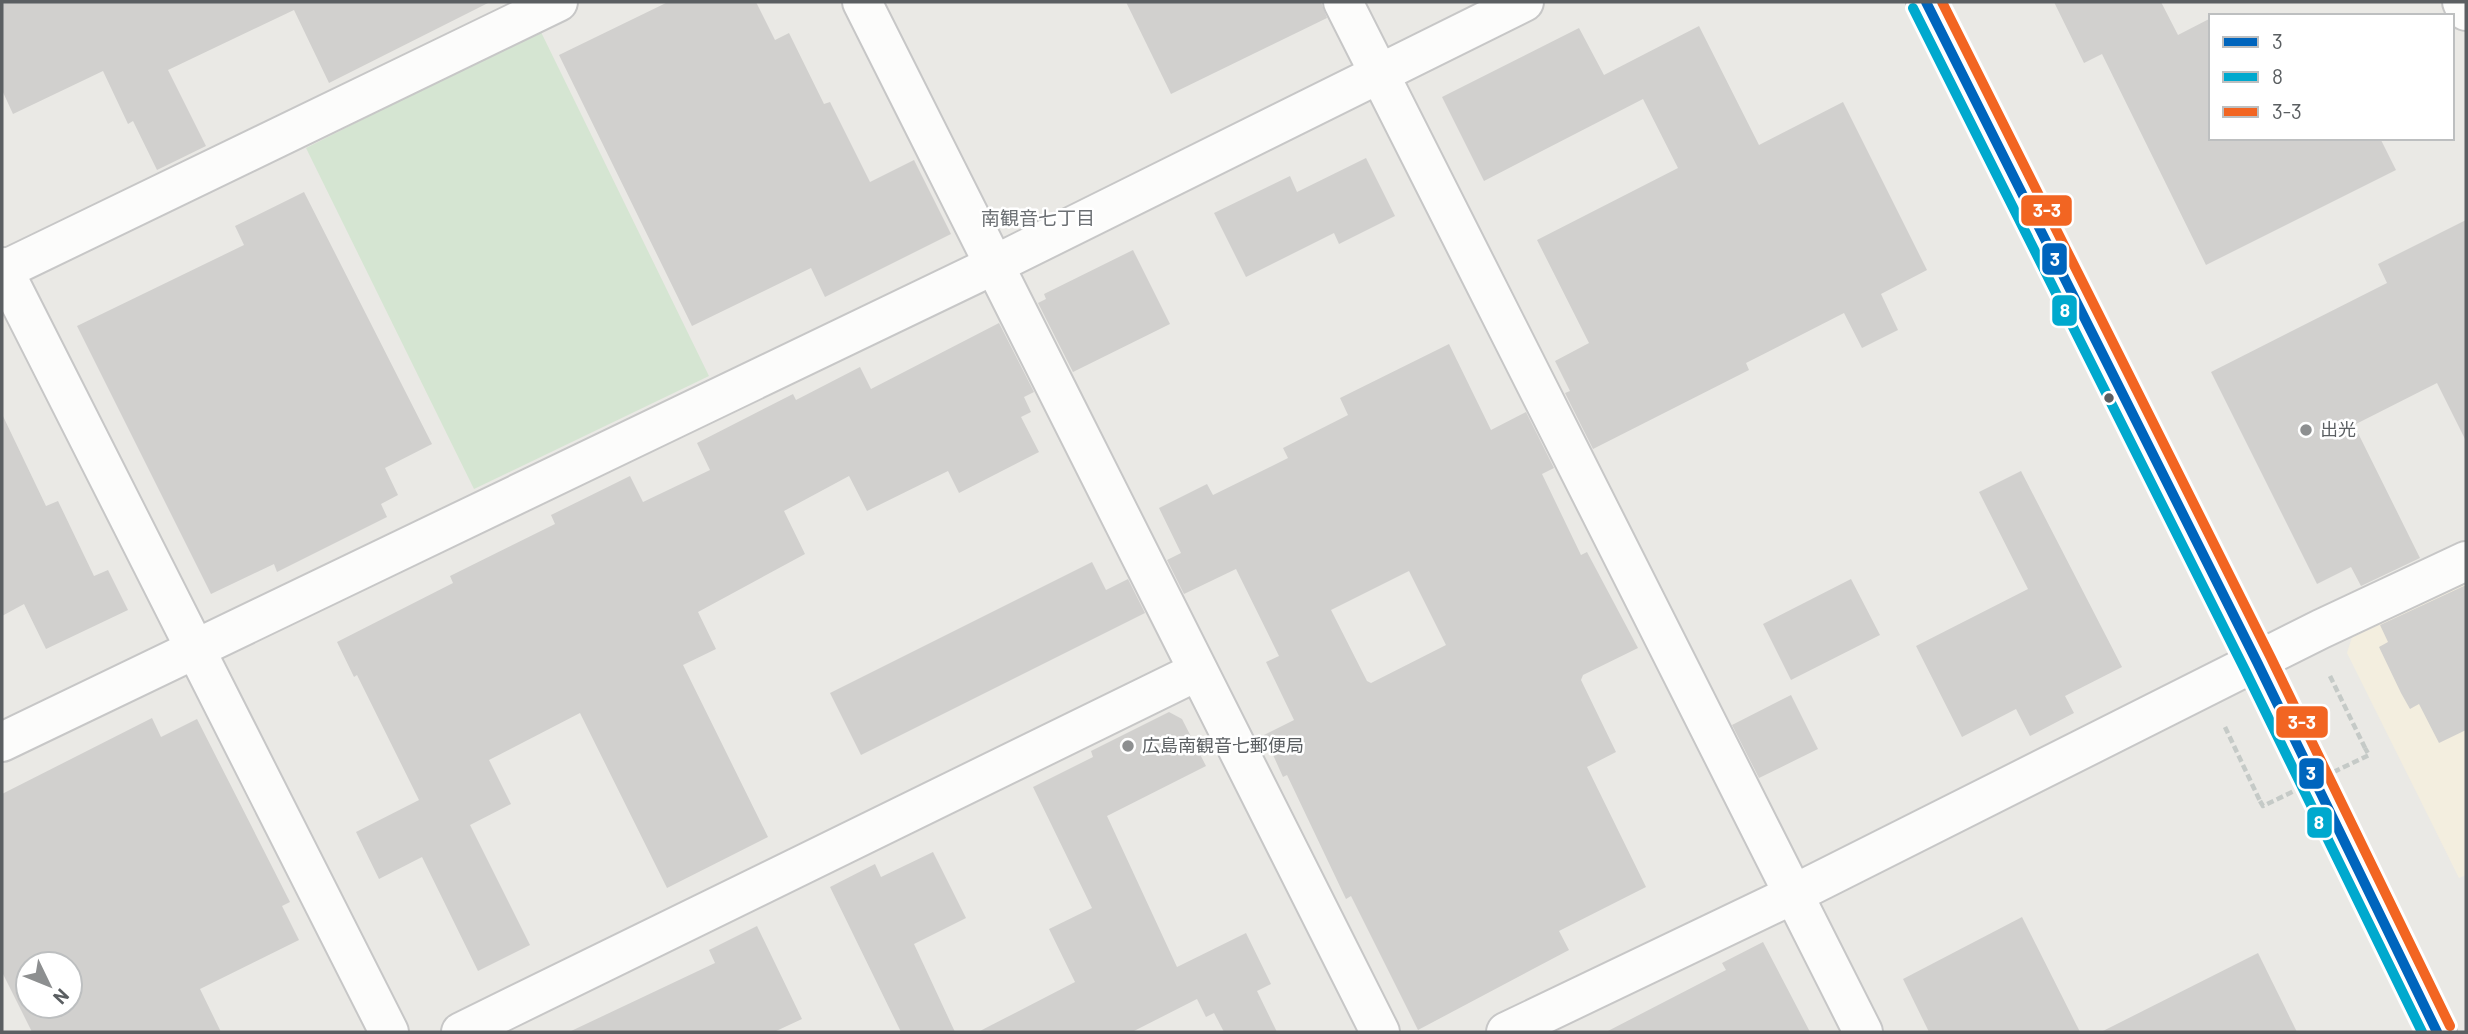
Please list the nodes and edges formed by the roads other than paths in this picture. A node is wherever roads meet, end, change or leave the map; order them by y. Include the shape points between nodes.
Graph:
1 (558, 2) edge
2 (863, 2) edge
3 (1343, 2) edge
4 (1524, 2) edge
5 (1926, 2) edge
6 (2462, 2) edge
7 (2466, 11) edge
8 (1378, 73) junction
9 (996, 264) junction
10 (2, 269) edge
11 (2466, 561) edge
12 (194, 648) junction
13 (2257, 662) junction
14 (1198, 671) junction
15 (2, 742) edge
16 (1794, 894) junction
17 (389, 1032) edge
18 (461, 1032) edge
19 (1380, 1032) edge
20 (1506, 1032) edge
21 (1863, 1032) edge
22 (2437, 1032) edge

1 - 10 street
2 - 9 street
3 - 8 street
4 - 8 street
5 - 13 street
6 - 7 street
8 - 9 street
8 - 16 street
9 - 12 street
9 - 14 street
10 - 12 street
11 - 13 street
12 - 15 street
12 - 17 street
13 - 16 street
13 - 22 street
14 - 18 street
14 - 19 street
16 - 20 street
16 - 21 street

